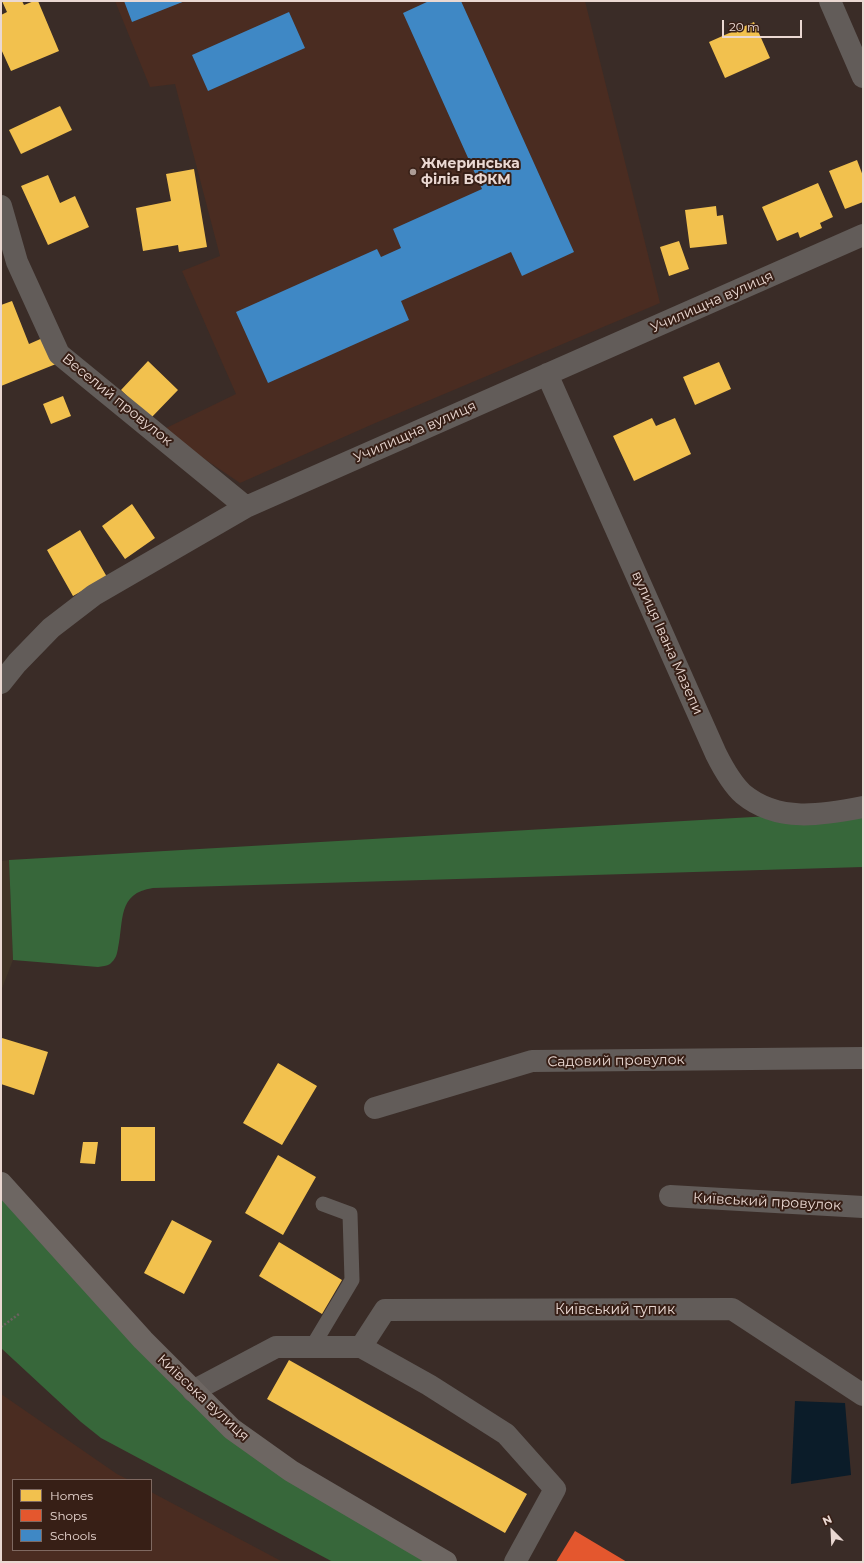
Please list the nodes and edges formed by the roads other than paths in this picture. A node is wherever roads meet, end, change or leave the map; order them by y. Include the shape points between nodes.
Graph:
1 (830, 1) edge
2 (863, 77) edge
3 (1, 206) edge
4 (863, 235) edge
5 (9, 263) edge
6 (547, 374) junction
7 (246, 506) junction
8 (1, 684) edge
9 (863, 807) edge
10 (863, 1058) edge
11 (376, 1108) dead end
12 (1, 1183) edge
13 (670, 1196) dead end
14 (323, 1204) dead end
15 (863, 1207) edge
16 (312, 1347) junction
17 (361, 1347) junction
18 (193, 1391) junction
19 (863, 1395) edge
20 (446, 1562) edge
21 (514, 1562) edge

1 - 2 street
3 - 5 street, Веселий провулок
4 - 6 street, Училищна вулиця
5 - 7 street, Веселий провулок via 59,354
6 - 7 street, Училищна вулиця
6 - 9 street, вулиця Івана Мазепи via 727,774 743,793 764,808 794,815 822,814
7 - 8 street, Училищна вулиця via 94,595 51,628 17,663
10 - 11 street, Садовий провулок via 532,1061
12 - 18 street, Київська вулиця via 143,1340
13 - 15 street, Київський провулок
14 - 16 lane via 350,1214 352,1280
16 - 17 street
16 - 18 street via 276,1347
17 - 19 street, Київський тупик via 385,1310 732,1309
17 - 21 street via 429,1385 506,1434 555,1489
18 - 20 street, Київська вулиця via 232,1429 261,1451

